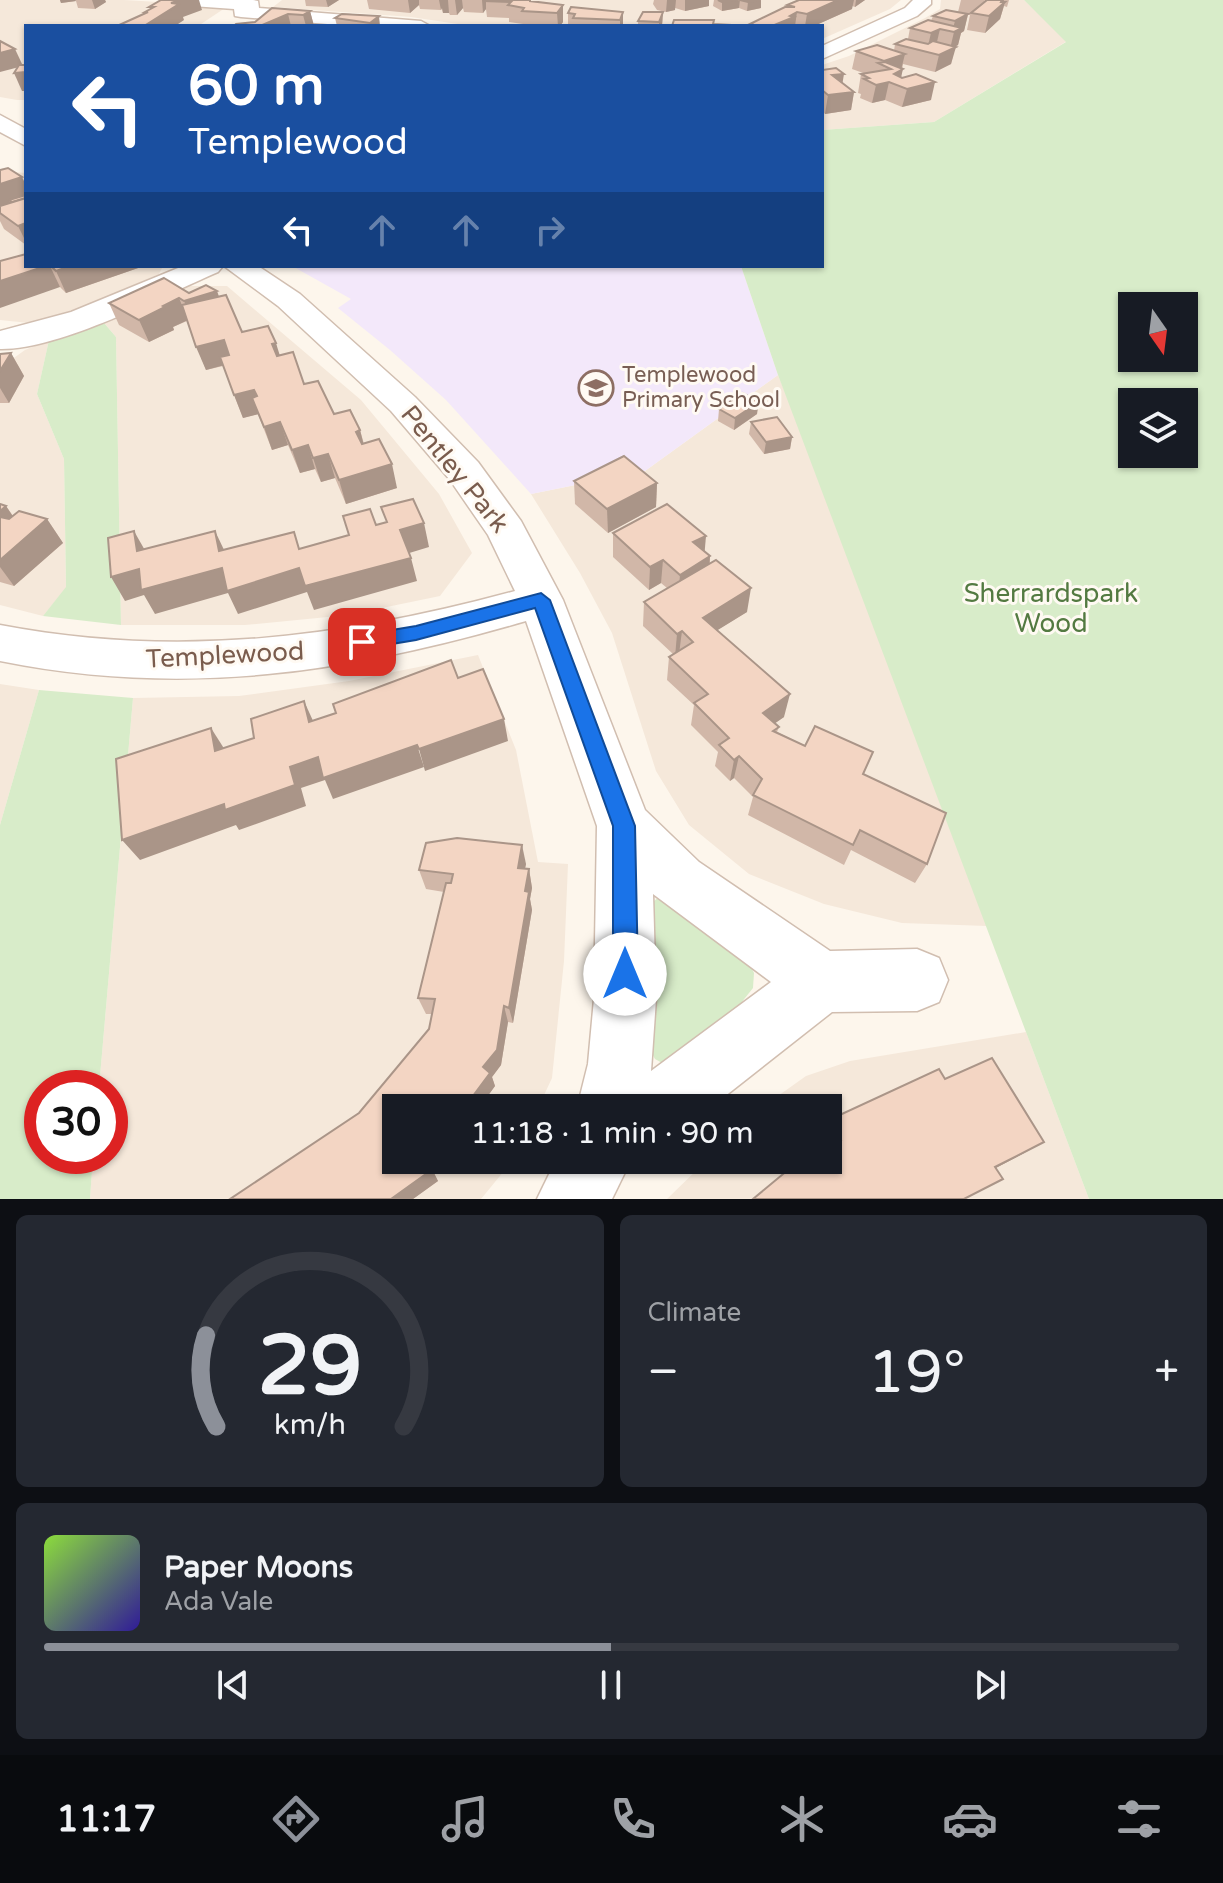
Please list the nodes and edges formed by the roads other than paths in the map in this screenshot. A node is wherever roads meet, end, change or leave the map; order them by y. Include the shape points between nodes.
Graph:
1 (178, 0) edge
2 (922, 0) edge
3 (246, 9) edge
4 (400, 24) edge
5 (824, 52) edge
6 (24, 110) edge
7 (0, 112) edge
8 (0, 122) edge
9 (16, 138) edge
10 (203, 268) edge
11 (242, 268) edge
12 (3, 340) dead end
13 (541, 600) junction
14 (0, 643) edge
15 (624, 826) junction
16 (917, 980) dead end
17 (822, 982) junction
18 (613, 1094) edge
19 (674, 1094) edge
20 (587, 1174) edge
21 (572, 1199) edge

1 - 3 street
2 - 5 street via 911,12
3 - 4 street
6 - 7 street
8 - 9 street
10 - 12 street via 98,314
11 - 13 street, Pentley Park via 289,300 403,404 464,471 507,531
13 - 14 street, Templewood via 416,633 280,655 156,662
13 - 15 street, Pentley Park
15 - 17 street via 679,881
15 - 18 street, Pentley Park via 625,999
16 - 17 street
17 - 19 street
20 - 21 street

